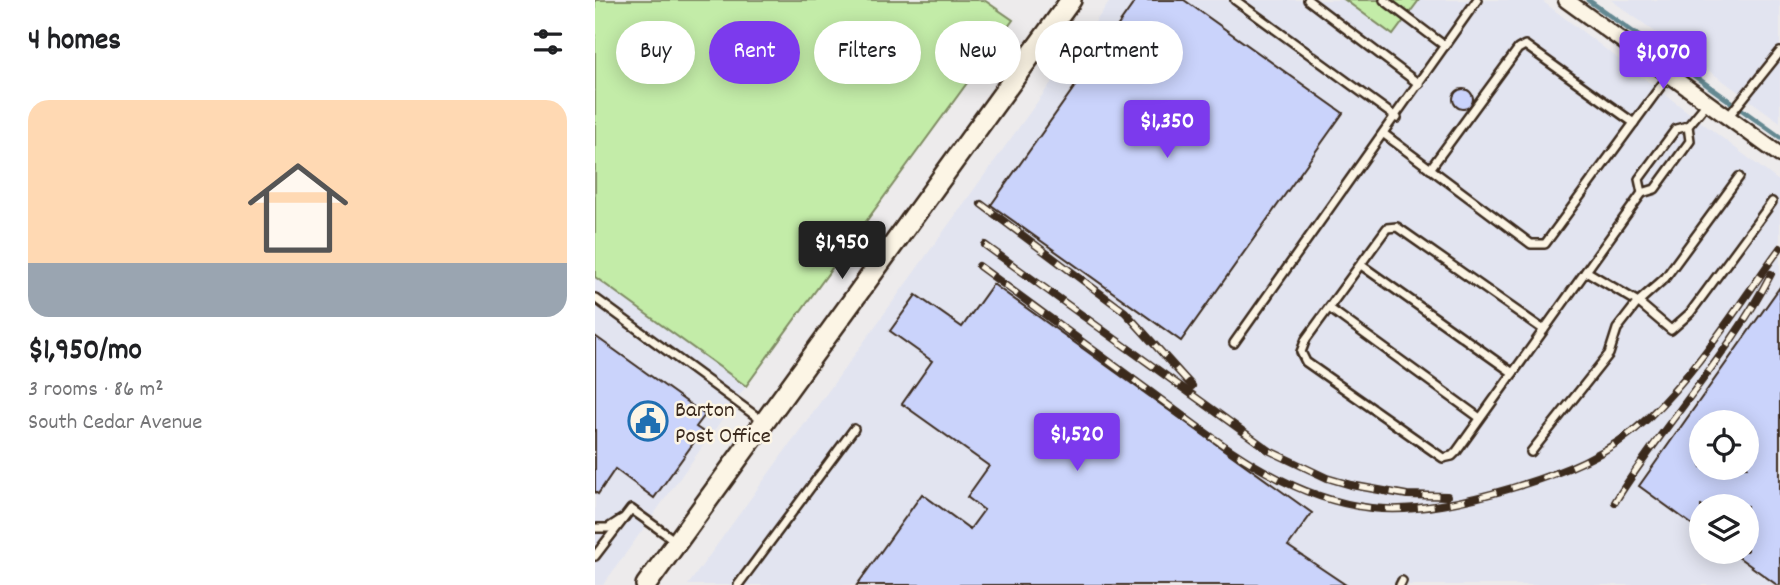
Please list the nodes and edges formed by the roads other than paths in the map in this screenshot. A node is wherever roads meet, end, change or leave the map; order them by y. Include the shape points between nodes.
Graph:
1 (1071, 0) edge
2 (1235, 0) edge
3 (1307, 0) edge
4 (1384, 0) edge
5 (1566, 0) edge
6 (1475, 1) edge
7 (1445, 46) junction
8 (1780, 52) edge
9 (1670, 75) junction
10 (1419, 84) junction
11 (1707, 102) junction
12 (1728, 117) junction
13 (1397, 118) junction
14 (1635, 123) junction
15 (1688, 127) junction
16 (1384, 134) junction
17 (1780, 155) edge
18 (1430, 169) junction
19 (1739, 177) dead end
20 (1642, 193) junction
21 (1772, 202) dead end
22 (1361, 265) junction
23 (1586, 271) junction
24 (595, 298) edge
25 (1638, 302) junction
26 (1329, 308) junction
27 (1544, 330) junction
28 (1234, 343) dead end
29 (1513, 373) junction
30 (1480, 418) junction
31 (764, 423) junction
32 (854, 429) dead end
33 (1531, 452) dead end
34 (625, 517) junction
35 (595, 528) edge
36 (677, 542) junction
37 (595, 556) edge
38 (646, 585) edge
39 (738, 585) edge

1 - 31 main road
2 - 13 lane
3 - 10 lane
4 - 7 lane
5 - 9 street
6 - 7 lane
7 - 10 lane
8 - 12 lane
9 - 11 street
9 - 14 lane
10 - 13 lane
11 - 12 street
11 - 15 lane
12 - 17 street
13 - 16 lane
14 - 18 lane via 1545,244 1531,244
14 - 18 lane via 1525,45
15 - 20 lane via 1690,141 1655,189
15 - 20 lane via 1676,128 1639,179
16 - 18 lane
16 - 28 lane
19 - 25 lane via 1665,278
20 - 23 lane
21 - 25 lane via 1690,313 1671,330
22 - 26 lane
22 - 27 lane via 1387,228 1397,227
22 - 29 lane
23 - 25 lane
23 - 27 lane
24 - 31 lane
25 - 33 lane via 1617,329 1609,354
26 - 30 lane
26 - 30 lane via 1301,352 1306,362 1443,458 1457,451
27 - 29 lane
29 - 30 lane
31 - 36 main road
32 - 39 lane
34 - 35 lane via 608,528
34 - 36 lane via 631,509
34 - 37 lane
36 - 38 main road

